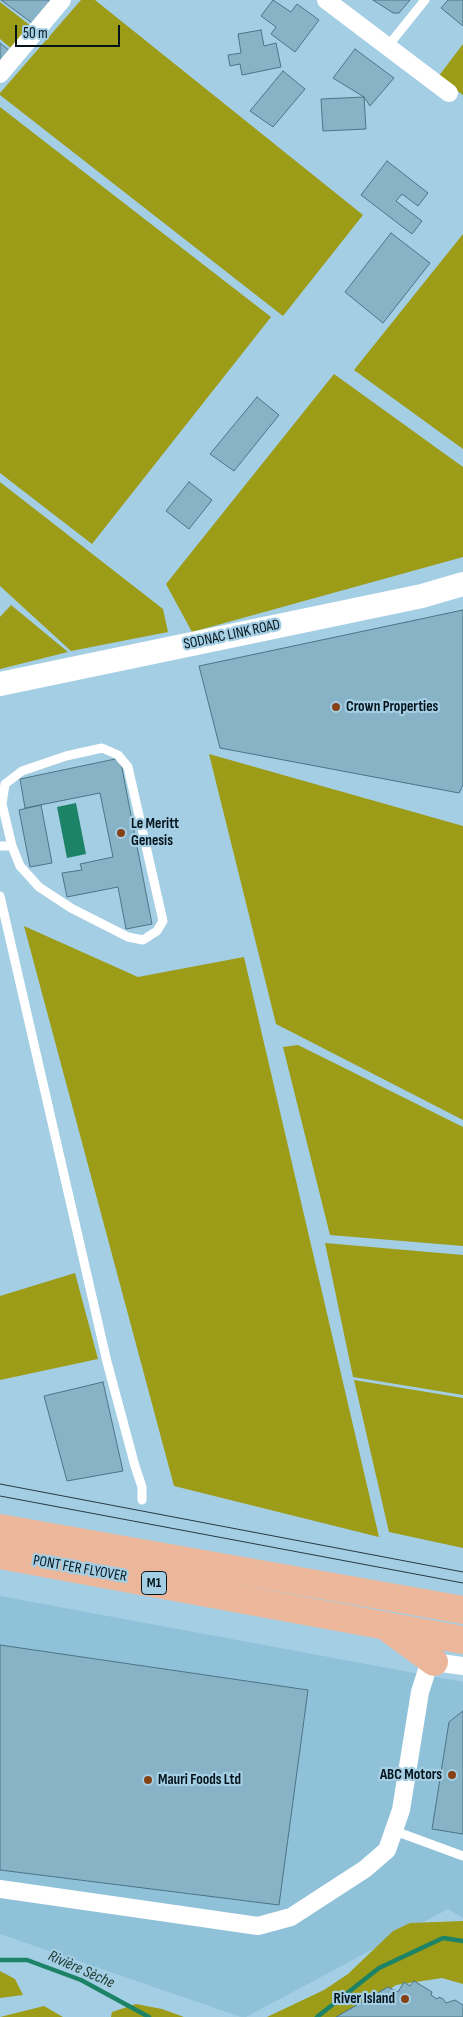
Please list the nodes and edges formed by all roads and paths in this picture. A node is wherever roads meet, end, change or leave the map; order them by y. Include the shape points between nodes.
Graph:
1 (62, 0) edge
2 (326, 0) edge
3 (425, 0) edge
4 (388, 46) junction
5 (0, 74) edge
6 (449, 93) dead end
7 (463, 584) edge
8 (0, 684) edge
9 (0, 846) edge
10 (12, 846) junction
11 (0, 896) edge
12 (142, 1500) dead end
13 (0, 1518) edge
14 (0, 1528) edge
15 (0, 1555) edge
16 (0, 1569) edge
17 (309, 1581) junction
18 (463, 1610) edge
19 (308, 1611) junction
20 (385, 1626) junction
21 (463, 1640) edge
22 (434, 1662) junction
23 (463, 1666) edge
24 (395, 1831) junction
25 (463, 1856) edge
26 (0, 1889) edge

1 - 5 street
2 - 4 street
3 - 4 lane
4 - 6 street
7 - 8 main road, SODNAC LINK ROAD via 422,596
9 - 10 lane
10 - 10 lane via 20,866 39,887 71,908 128,937 143,940 157,931 163,921 128,767 118,755 102,748 66,756 22,771 6,784 2,804
11 - 12 lane via 107,1362 142,1487
13 - 17 highway via 108,1535
14 - 17 highway, PONT FER FLYOVER / M1
15 - 19 highway, PONT FER FLYOVER / M1
16 - 19 highway via 80,1584
17 - 18 highway, M1
19 - 20 highway, M1
20 - 21 highway, M1
20 - 22 highway
22 - 23 street
22 - 24 street via 427,1670 420,1692
24 - 25 lane
24 - 26 street via 387,1850 365,1869 291,1917 258,1926

